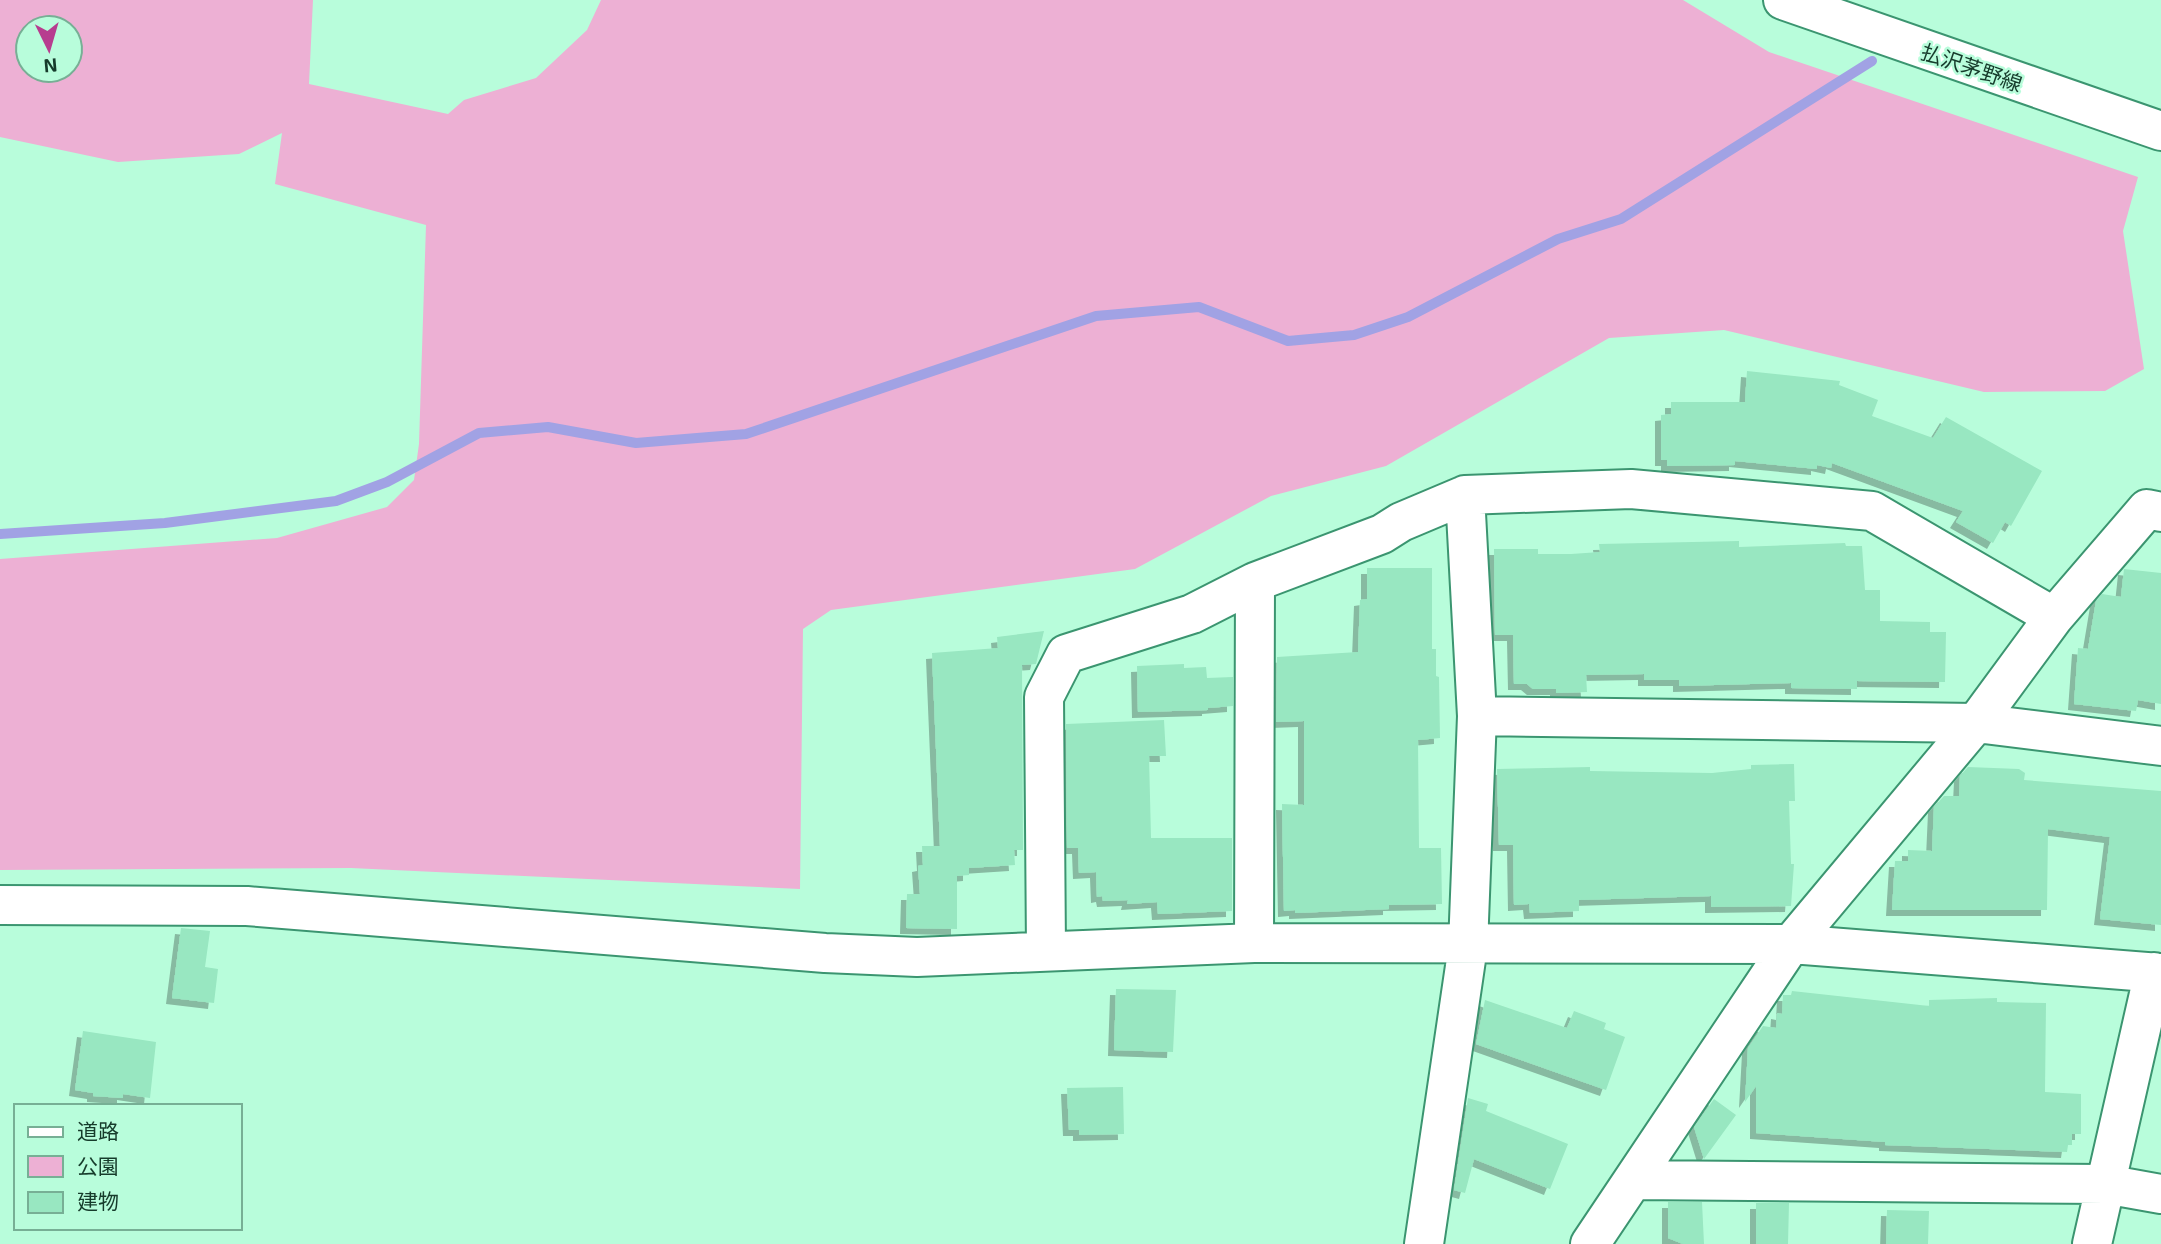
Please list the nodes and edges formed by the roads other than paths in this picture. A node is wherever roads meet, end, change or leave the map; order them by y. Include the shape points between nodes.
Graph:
1 (1783, 0) edge
2 (2161, 131) edge
3 (1465, 495) junction
4 (2161, 512) edge
5 (1255, 582) junction
6 (2054, 617) junction
7 (1477, 716) junction
8 (1976, 723) junction
9 (2161, 746) edge
10 (0, 905) edge
11 (1254, 943) junction
12 (1791, 944) junction
13 (1468, 946) junction
14 (1046, 950) junction
15 (2158, 972) edge
16 (1633, 1180) junction
17 (2105, 1184) junction
18 (2161, 1194) edge
19 (1424, 1244) edge
20 (1590, 1244) edge
21 (2092, 1244) edge

1 - 2 street, 払沢茅野線
3 - 5 street via 1382,534
3 - 6 street via 1631,489 1872,511
3 - 7 street
4 - 6 street via 2147,509
5 - 11 street
5 - 14 street via 1192,614 1066,654 1044,697
6 - 8 street
7 - 8 street
7 - 13 street
8 - 9 street
8 - 12 street
10 - 14 street via 247,906 917,957
11 - 13 street
11 - 14 street
12 - 13 street
12 - 15 street
12 - 16 street
13 - 19 street
15 - 17 street
16 - 17 street
16 - 20 street
17 - 18 street
17 - 21 street

